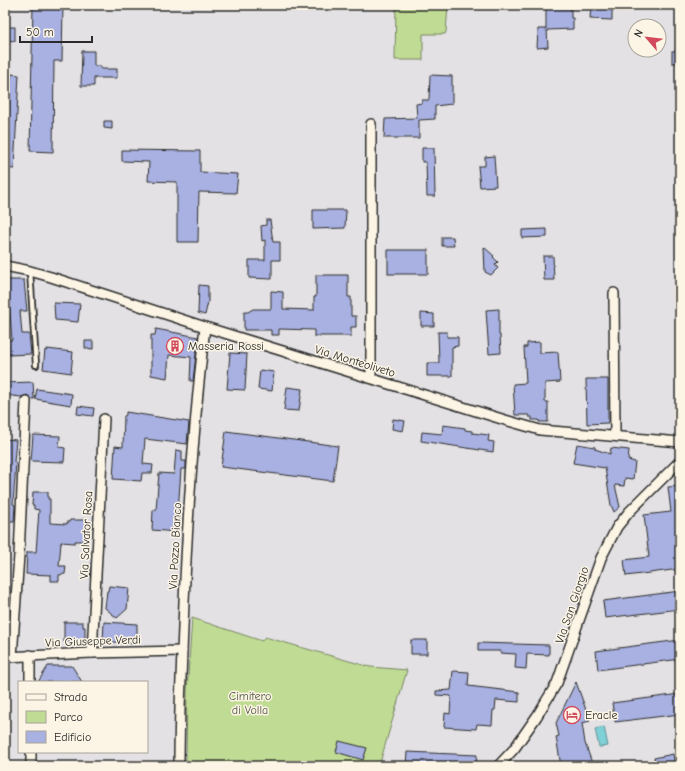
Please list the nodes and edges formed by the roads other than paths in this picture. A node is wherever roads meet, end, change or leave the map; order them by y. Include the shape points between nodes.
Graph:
1 (371, 124) dead end
2 (5, 266) edge
3 (30, 271) junction
4 (614, 293) dead end
5 (205, 327) junction
6 (36, 365) dead end
7 (371, 378) junction
8 (26, 401) dead end
9 (104, 419) dead end
10 (614, 436) junction
11 (680, 442) edge
12 (680, 461) edge
13 (182, 651) junction
14 (92, 653) junction
15 (30, 655) junction
16 (8, 657) edge
17 (30, 681) edge
18 (31, 753) edge
19 (31, 766) edge
20 (179, 766) edge
21 (498, 766) edge

1 - 7 street
2 - 3 street, Via Monteoliveto
3 - 5 street, Via Monteoliveto
3 - 6 lane
4 - 10 street
5 - 7 street, Via Monteoliveto
5 - 13 street, Via Pozzo Bianco via 191,473
7 - 10 street, Via Monteoliveto via 540,430
8 - 16 street via 19,555
9 - 14 street, Via Salvator Rosa
10 - 11 street, Via Monteoliveto
12 - 21 street, Via San Giorgio via 638,502 617,527 601,558 557,683 514,749
13 - 14 street, Via Giuseppe Verdi
13 - 20 street, Via Pozzo Bianco
14 - 15 street, Via Giuseppe Verdi
15 - 16 street, Via Giuseppe Verdi
15 - 17 street
18 - 19 street

